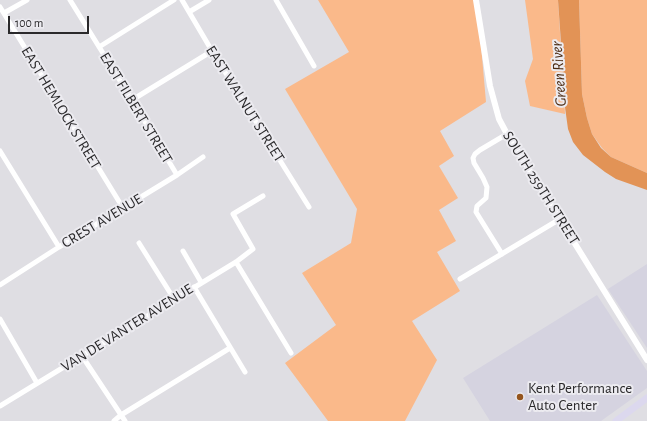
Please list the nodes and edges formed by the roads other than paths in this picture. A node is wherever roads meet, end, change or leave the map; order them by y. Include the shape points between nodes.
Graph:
1 (27, 0) edge
2 (70, 0) edge
3 (174, 0) edge
4 (182, 0) edge
5 (209, 0) edge
6 (276, 0) edge
7 (476, 0) edge
8 (0, 8) edge
9 (189, 12) junction
10 (4, 13) junction
11 (99, 47) junction
12 (212, 51) junction
13 (314, 66) dead end
14 (132, 100) junction
15 (507, 134) junction
16 (0, 151) edge
17 (203, 157) dead end
18 (177, 175) junction
19 (263, 196) dead end
20 (309, 207) dead end
21 (123, 208) junction
22 (560, 219) junction
23 (139, 243) dead end
24 (59, 247) junction
25 (183, 251) dead end
26 (502, 254) junction
27 (236, 262) junction
28 (460, 279) dead end
29 (201, 282) junction
30 (0, 285) edge
31 (194, 286) junction
32 (174, 299) junction
33 (0, 319) edge
34 (230, 348) junction
35 (291, 353) dead end
36 (82, 356) junction
37 (647, 360) edge
38 (245, 372) dead end
39 (37, 383) junction
40 (647, 398) edge
41 (0, 406) edge
42 (121, 415) junction
43 (114, 421) edge
44 (125, 421) edge
45 (616, 421) edge

1 - 10 street
2 - 11 street, EAST FILBERT STREET
3 - 11 street
4 - 9 street, EAST WALNUT STREET
5 - 9 street
6 - 13 street
7 - 15 street, SOUTH 259TH STREET via 490,86
8 - 10 street, EAST HEMLOCK STREET
9 - 12 street, EAST WALNUT STREET
10 - 21 street, EAST HEMLOCK STREET
11 - 14 street, EAST FILBERT STREET
12 - 14 street
12 - 20 street, EAST WALNUT STREET
14 - 18 street, EAST FILBERT STREET
15 - 22 street, SOUTH 259TH STREET
15 - 26 street via 477,152 473,158 487,187 486,198 477,206 476,212
16 - 24 street
17 - 18 street, CREST AVENUE
18 - 21 street, CREST AVENUE
19 - 27 street, VAN DE VANTER AVENUE via 233,214 253,249
21 - 24 street, CREST AVENUE
22 - 26 street
22 - 37 street, SOUTH 259TH STREET
23 - 32 street
24 - 30 street, CREST AVENUE
25 - 29 street
26 - 28 street
27 - 29 street, VAN DE VANTER AVENUE
27 - 35 street
29 - 31 street, VAN DE VANTER AVENUE
31 - 32 street, VAN DE VANTER AVENUE
31 - 34 street
32 - 36 street, VAN DE VANTER AVENUE
33 - 39 street
34 - 38 street
34 - 42 street
36 - 39 street, VAN DE VANTER AVENUE
36 - 42 street
39 - 41 street, VAN DE VANTER AVENUE
40 - 45 main road
42 - 43 street
42 - 44 street

